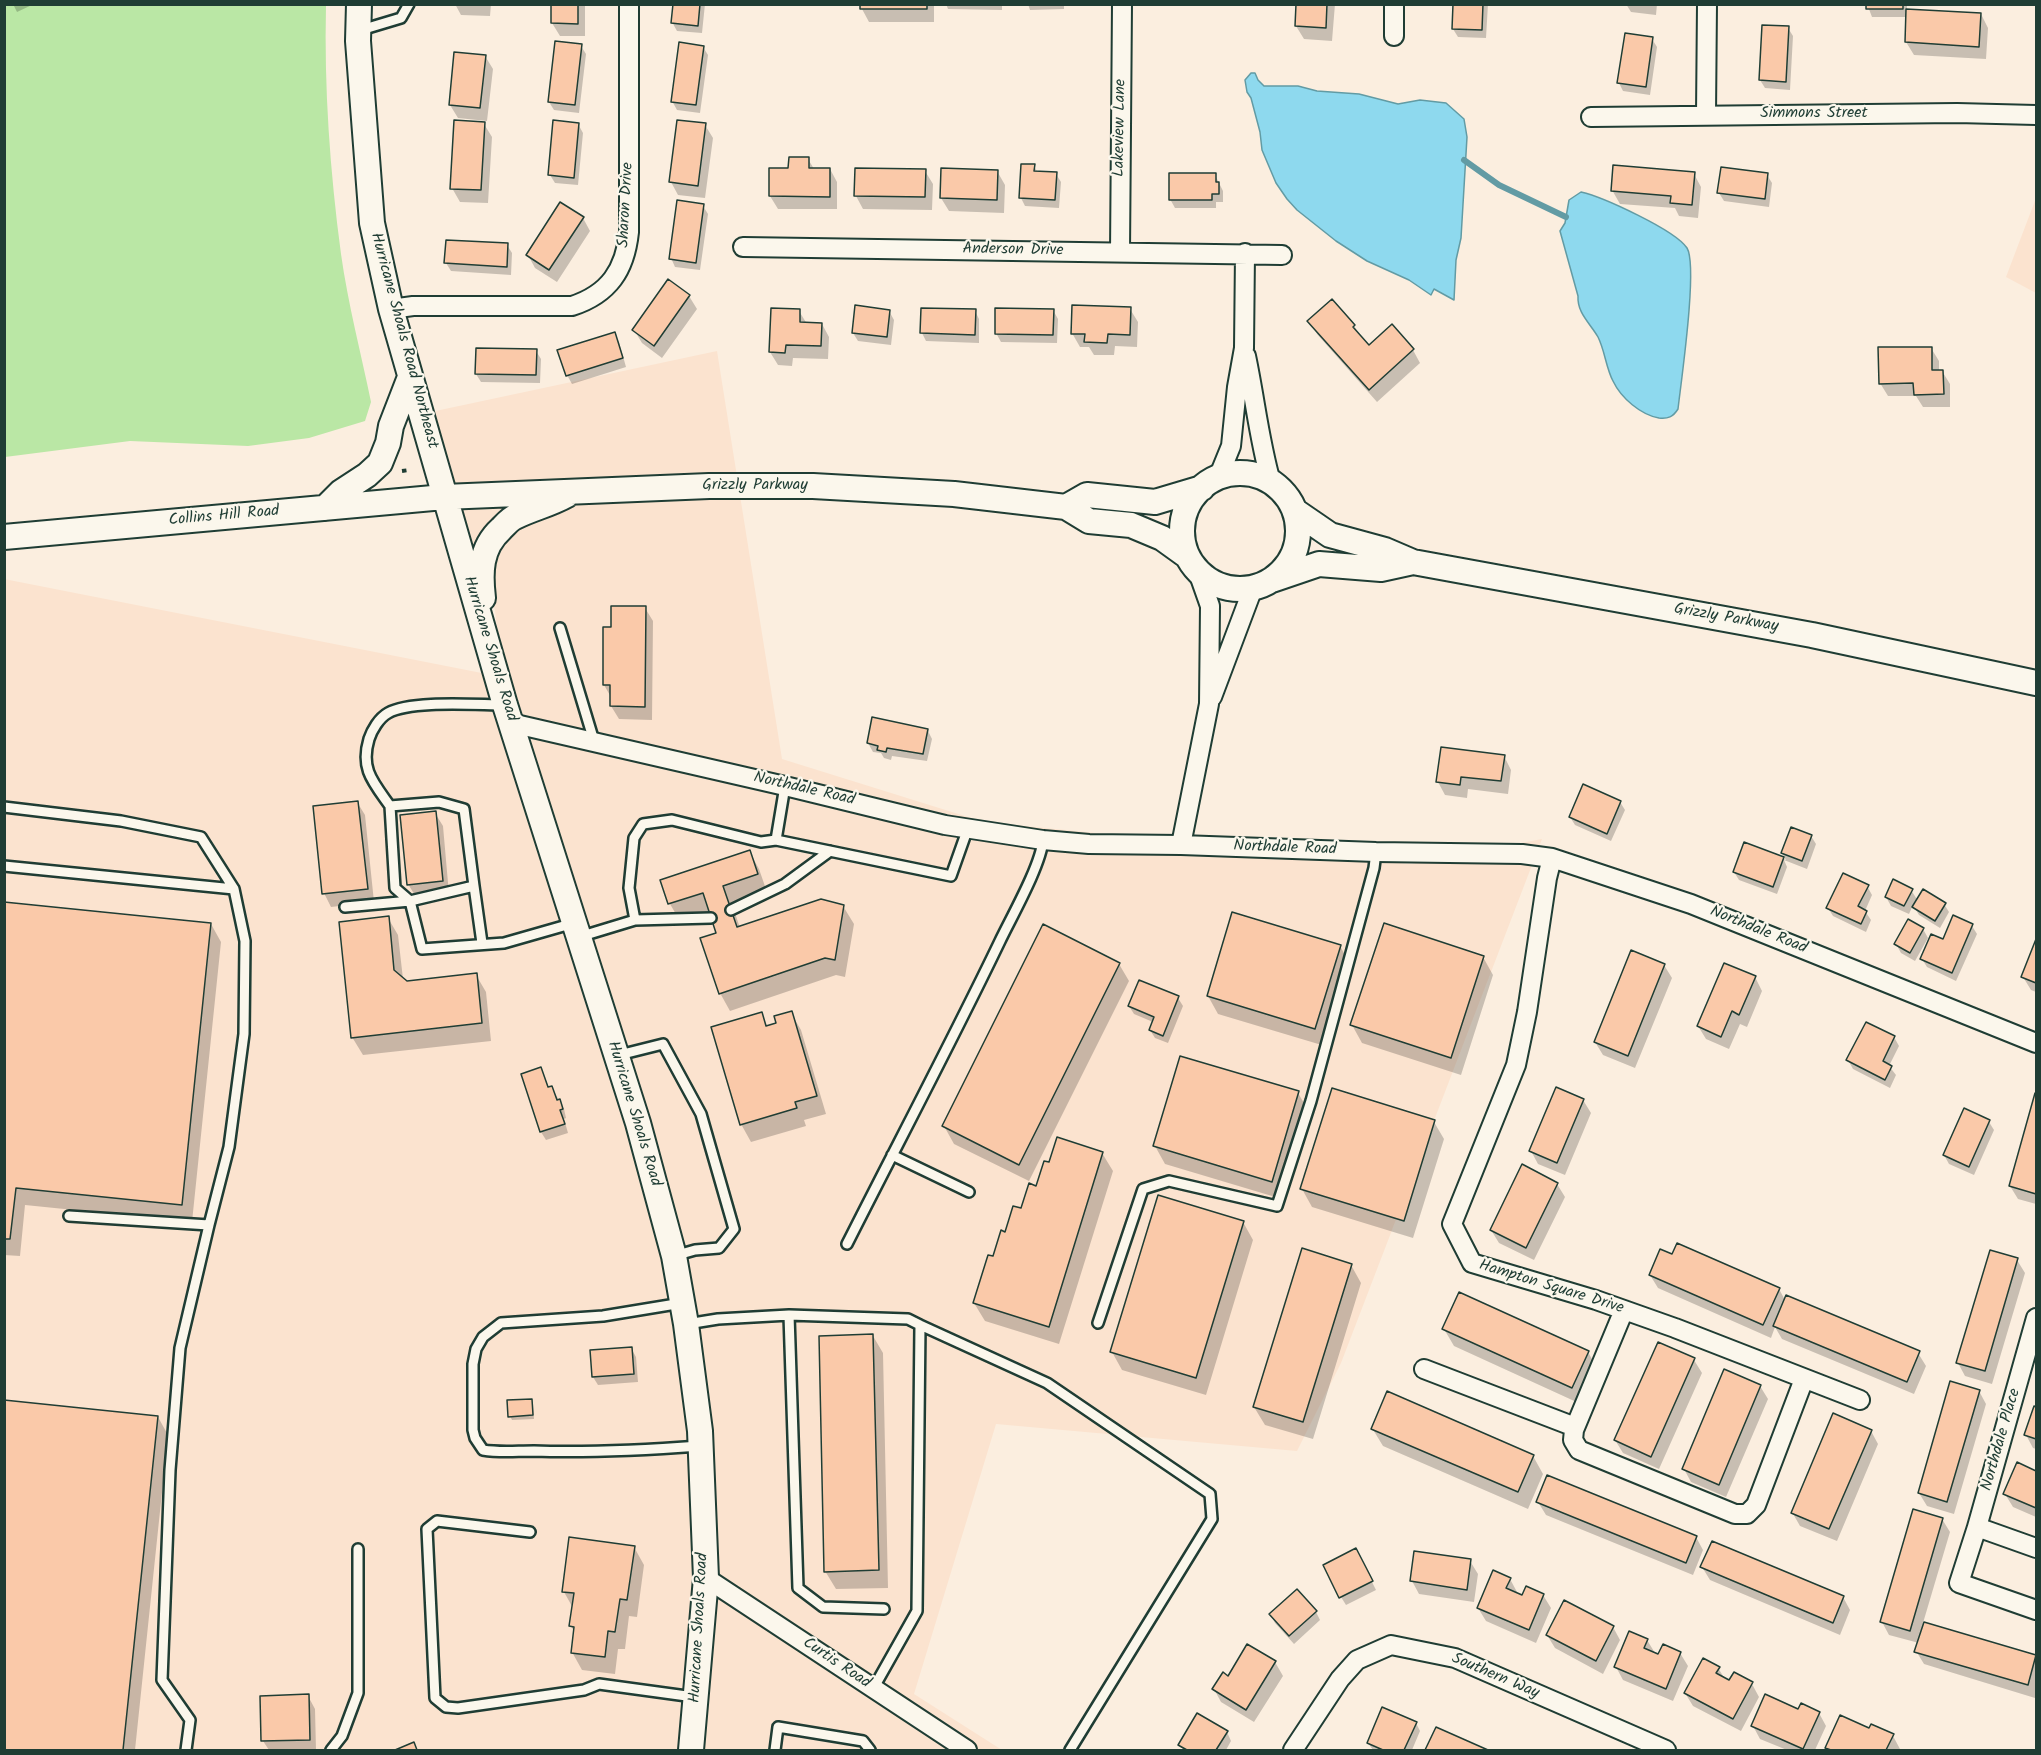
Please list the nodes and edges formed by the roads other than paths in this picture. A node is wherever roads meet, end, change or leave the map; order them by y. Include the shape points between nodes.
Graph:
1 (359, 4) edge
2 (409, 4) edge
3 (629, 4) edge
4 (1122, 4) edge
5 (1394, 4) edge
6 (1707, 4) edge
7 (358, 31) junction
8 (1394, 36) dead end
9 (1706, 114) junction
10 (2037, 115) edge
11 (1591, 117) dead end
12 (744, 247) dead end
13 (1120, 252) junction
14 (1245, 253) junction
15 (1282, 255) dead end
16 (391, 309) junction
17 (1244, 348) junction
18 (410, 377) junction
19 (1271, 482) junction
20 (1210, 483) junction
21 (575, 491) junction
22 (444, 497) junction
23 (1066, 507) junction
24 (326, 508) junction
25 (1295, 511) junction
26 (4, 537) edge
27 (1413, 562) junction
28 (1193, 564) junction
29 (1262, 584) junction
30 (480, 619) junction
31 (560, 628) dead end
32 (2037, 683) edge
33 (1209, 704) junction
34 (508, 714) junction
35 (594, 741) junction
36 (785, 786) junction
37 (390, 806) junction
38 (4, 807) edge
39 (968, 828) junction
40 (776, 840) junction
41 (1043, 840) junction
42 (1181, 845) junction
43 (830, 851) junction
44 (1376, 852) junction
45 (1552, 858) junction
46 (4, 866) edge
47 (474, 886) junction
48 (234, 889) junction
49 (410, 901) junction
50 (345, 907) dead end
51 (731, 910) dead end
52 (711, 918) dead end
53 (635, 920) junction
54 (577, 930) junction
55 (482, 943) junction
56 (2037, 1044) edge
57 (616, 1056) junction
58 (892, 1155) junction
59 (969, 1192) dead end
60 (69, 1216) dead end
61 (209, 1225) junction
62 (847, 1244) dead end
63 (674, 1256) junction
64 (1624, 1310) junction
65 (684, 1314) junction
66 (789, 1315) junction
67 (2037, 1318) edge
68 (1098, 1323) dead end
69 (920, 1325) junction
70 (2030, 1367) edge
71 (1424, 1369) dead end
72 (1804, 1379) junction
73 (1860, 1400) dead end
74 (1575, 1427) junction
75 (700, 1446) junction
76 (1977, 1527) junction
77 (530, 1532) dead end
78 (2037, 1548) edge
79 (358, 1549) dead end
80 (706, 1578) junction
81 (884, 1609) dead end
82 (2037, 1610) edge
83 (873, 1689) junction
84 (697, 1698) junction
85 (186, 1750) edge
86 (331, 1750) edge
87 (691, 1750) edge
88 (775, 1750) edge
89 (870, 1750) edge
90 (967, 1750) edge
91 (1070, 1750) edge
92 (1293, 1750) edge
93 (1665, 1750) edge

1 - 7 street, Hurricane Shoals Road Northeast
2 - 7 lane via 401,18
3 - 16 street, Sharon Drive via 629,232 620,269 606,288 590,300 572,306
4 - 13 street, Lakeview Lane
5 - 8 street
6 - 9 street
7 - 16 street, Hurricane Shoals Road Northeast via 372,223
9 - 10 street, Simmons Street
9 - 11 street, Simmons Street
12 - 13 street, Anderson Drive
13 - 14 street, Anderson Drive
14 - 15 street, Anderson Drive
14 - 17 street
16 - 18 street, Hurricane Shoals Road Northeast
17 - 19 street
17 - 20 street via 1231,446
18 - 22 street, Hurricane Shoals Road Northeast
18 - 24 street via 380,463
19 - 20 street via 1236,473
19 - 25 street via 1285,494
20 - 23 street, Grizzly Parkway via 1155,502 1087,495
20 - 28 street via 1190,502 1184,519 1183,538
21 - 22 street, Grizzly Parkway
21 - 23 street, Grizzly Parkway via 845,486
21 - 30 street via 513,518 494,535 483,557 484,603
22 - 24 street, Collins Hill Road
22 - 30 street, Hurricane Shoals Road
23 - 28 street, Grizzly Parkway via 1089,521 1131,525 1162,538
24 - 26 street, Collins Hill Road
25 - 27 street, Grizzly Parkway via 1330,535
25 - 29 street via 1295,550 1286,567
27 - 29 street, Grizzly Parkway via 1381,569 1319,564
27 - 32 street, Grizzly Parkway via 1824,637
28 - 29 street via 1214,583 1233,589
28 - 33 street via 1210,606
29 - 33 street
30 - 34 street, Hurricane Shoals Road
31 - 35 lane
33 - 42 street
34 - 35 street, Northdale Road
34 - 37 lane via 410,706 387,713 372,730 365,766
34 - 54 street, Hurricane Shoals Road
35 - 36 street, Northdale Road
36 - 39 street, Northdale Road
36 - 40 lane
37 - 47 lane via 439,802 464,809
37 - 49 lane via 395,888
38 - 48 lane via 121,821 201,837
39 - 41 street, Northdale Road
39 - 43 lane via 951,876
40 - 43 lane
40 - 53 lane via 761,842 672,820 643,824 634,838 629,888
41 - 42 street, Northdale Road
41 - 58 lane via 1011,918
42 - 44 street, Northdale Road
43 - 51 lane via 785,884
44 - 45 street, Northdale Road
44 - 68 lane via 1311,1101 1277,1206 1169,1181 1143,1189
45 - 56 street, Northdale Road via 1691,904
45 - 64 street, Hampton Square Drive via 1516,1065 1452,1224 1472,1263
46 - 48 lane
47 - 49 lane
47 - 55 lane
48 - 61 lane via 245,941 244,1034 229,1147
49 - 50 lane
49 - 55 lane via 422,949
52 - 53 lane
53 - 54 lane
54 - 55 lane
54 - 57 street, Hurricane Shoals Road
57 - 63 street, Hurricane Shoals Road
57 - 63 lane via 663,1044 701,1114 734,1229 719,1248
58 - 59 lane
58 - 62 lane
60 - 61 lane
61 - 85 lane via 180,1348 170,1470 162,1680 190,1720
63 - 65 street, Hurricane Shoals Road
64 - 72 street, Hampton Square Drive
64 - 74 street
65 - 66 lane via 718,1319
65 - 75 street, Hurricane Shoals Road
65 - 75 lane via 501,1323 483,1337 476,1349 473,1430 483,1450 498,1453 599,1453
66 - 69 lane via 908,1319
66 - 81 lane via 798,1588 823,1607
67 - 70 street, Northdale Place
69 - 83 lane via 917,1611
69 - 91 lane via 1047,1383 1210,1494 1212,1519
70 - 76 street, Northdale Place
71 - 74 street
72 - 73 street, Hampton Square Drive
72 - 74 street via 1756,1505 1747,1514 1735,1514 1579,1450 1573,1440
75 - 80 street, Hurricane Shoals Road
76 - 78 street
76 - 82 street, Northdale Place via 1959,1582
77 - 84 lane via 437,1521 427,1529 435,1698 446,1707 458,1708 584,1690 599,1684
79 - 86 lane via 358,1693 342,1736
80 - 83 street, Curtis Road
80 - 84 street, Hurricane Shoals Road
83 - 90 street, Curtis Road
84 - 87 street, Hurricane Shoals Road
88 - 89 lane via 778,1727 863,1741
92 - 93 street, Southern Way via 1357,1660 1391,1646 1455,1658

